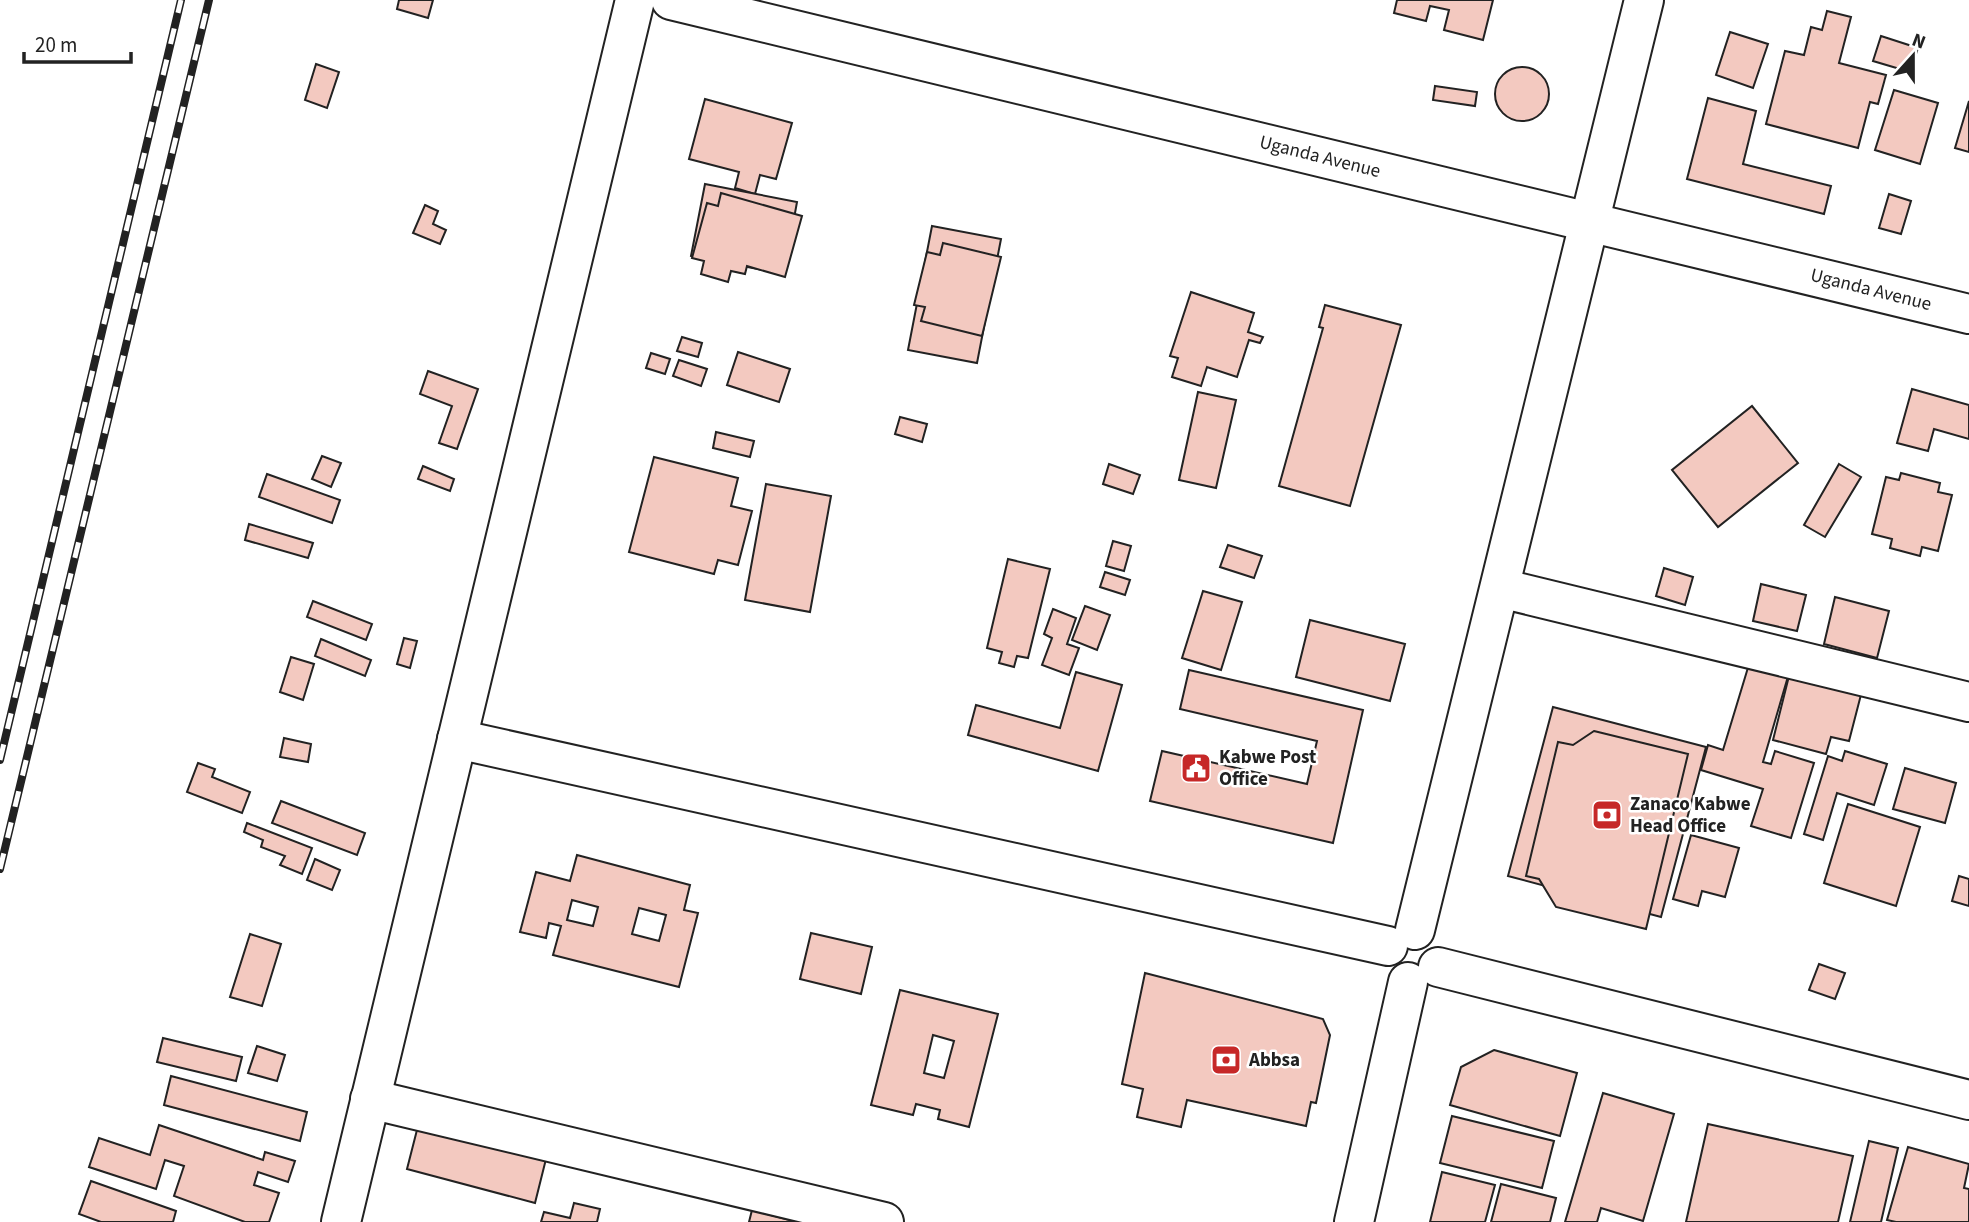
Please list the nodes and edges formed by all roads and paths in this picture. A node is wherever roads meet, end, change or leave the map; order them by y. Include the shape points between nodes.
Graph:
1 (635, 0) edge
2 (671, 0) edge
3 (1644, 0) edge
4 (1590, 222) junction
5 (1969, 314) edge
6 (1500, 588) junction
7 (1969, 702) edge
8 (457, 739) junction
9 (1402, 938) junction
10 (1423, 975) junction
11 (370, 1099) junction
12 (1969, 1100) edge
13 (348, 1220) edge
14 (884, 1222) edge
15 (1354, 1222) edge

1 - 8 street
2 - 4 street, Uganda Avenue
3 - 4 street
4 - 5 street, Uganda Avenue
4 - 6 street
6 - 7 street
6 - 9 street
8 - 9 street
8 - 11 street
9 - 10 street via 1427,934 1436,943 1439,955
10 - 12 street
10 - 15 street
11 - 13 street
11 - 14 street

